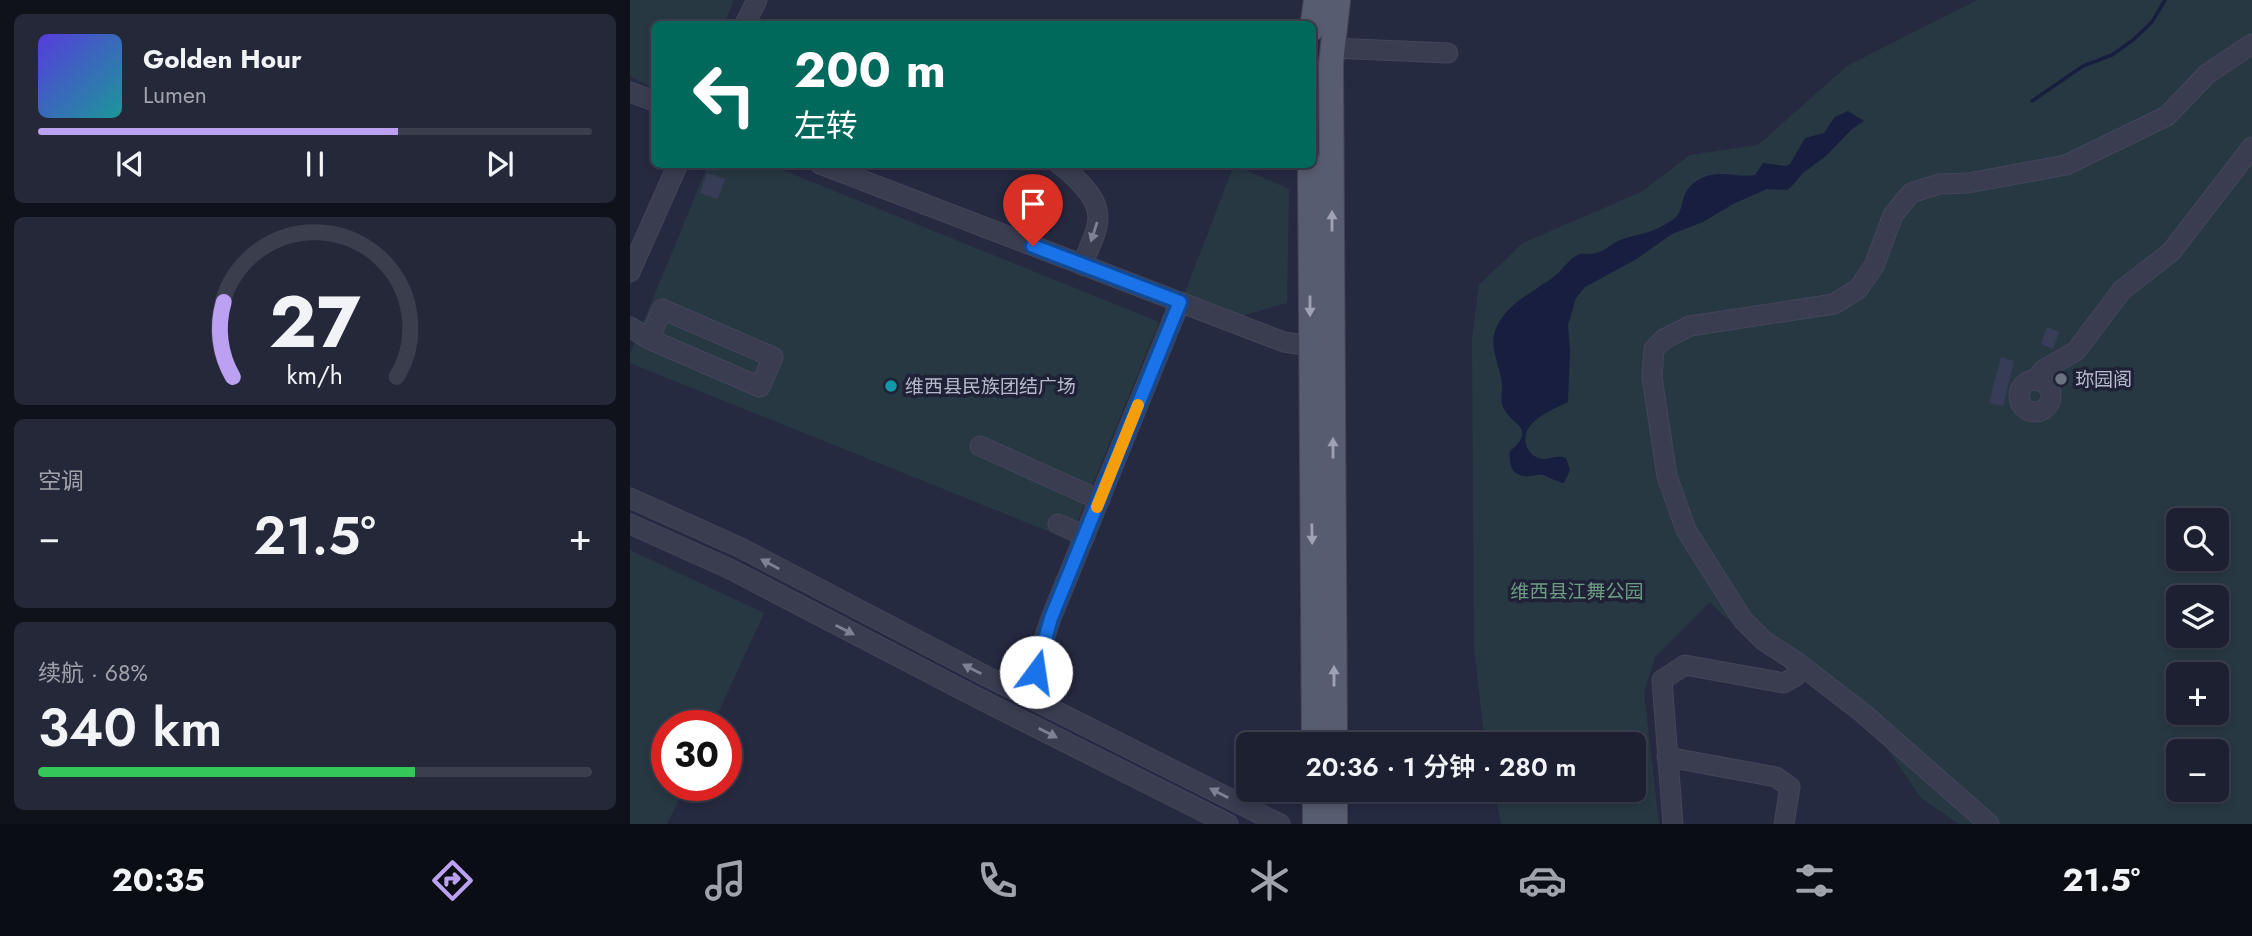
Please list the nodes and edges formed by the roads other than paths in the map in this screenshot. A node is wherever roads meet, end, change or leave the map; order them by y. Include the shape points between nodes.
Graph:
1 (757, 0) edge
2 (1316, 0) edge
3 (1338, 0) edge
4 (746, 21) edge
5 (1313, 21) edge
6 (2252, 44) edge
7 (1332, 48) junction
8 (1448, 53) dead end
9 (630, 92) edge
10 (651, 100) edge
11 (2252, 147) edge
12 (676, 168) edge
13 (835, 168) edge
14 (1065, 168) edge
15 (1310, 168) edge
16 (1082, 265) junction
17 (630, 272) edge
18 (1180, 302) junction
19 (630, 327) edge
20 (649, 339) junction
21 (1311, 346) junction
22 (2036, 380) dead end
23 (980, 446) dead end
24 (630, 498) edge
25 (1100, 500) junction
26 (630, 524) edge
27 (1058, 524) dead end
28 (1085, 536) junction
29 (1798, 663) junction
30 (1033, 699) junction
31 (1314, 732) edge
32 (1335, 732) edge
33 (1667, 757) junction
34 (1315, 802) edge
35 (1335, 802) edge
36 (1228, 824) edge
37 (1280, 824) edge
38 (1315, 824) edge
39 (1335, 824) edge
40 (1673, 824) edge
41 (1784, 824) edge
42 (1989, 824) edge

1 - 4 street
2 - 5 main road
3 - 7 main road
6 - 29 street via 2207,74 2167,116 2066,165 1939,184 1911,193 1893,215 1866,278 1834,304 1690,326 1654,349 1652,377 1667,475 1686,530 1742,620
7 - 8 street
32 -> 7 main road
9 - 10 street
11 - 22 street via 2171,252 2122,290 2076,351 2043,370
12 - 17 street
13 - 16 street
14 -> 16 street via 1098,206 1097,228
15 -> 21 main road
16 - 18 street
18 - 21 street via 1284,342
18 - 25 street
19 - 20 street
20 - 20 street via 662,309 773,357 760,387
21 -> 31 main road
23 - 25 street
30 -> 24 street via 741,548
25 - 28 street
26 -> 36 street via 730,569
27 - 28 street
28 - 30 street via 1042,645
29 - 33 street via 1796,676 1784,683 1685,665 1662,680
29 - 42 street via 1864,714
37 -> 30 street
33 - 40 street
33 - 41 street via 1776,777 1790,787
34 - 38 main road
35 - 39 main road

